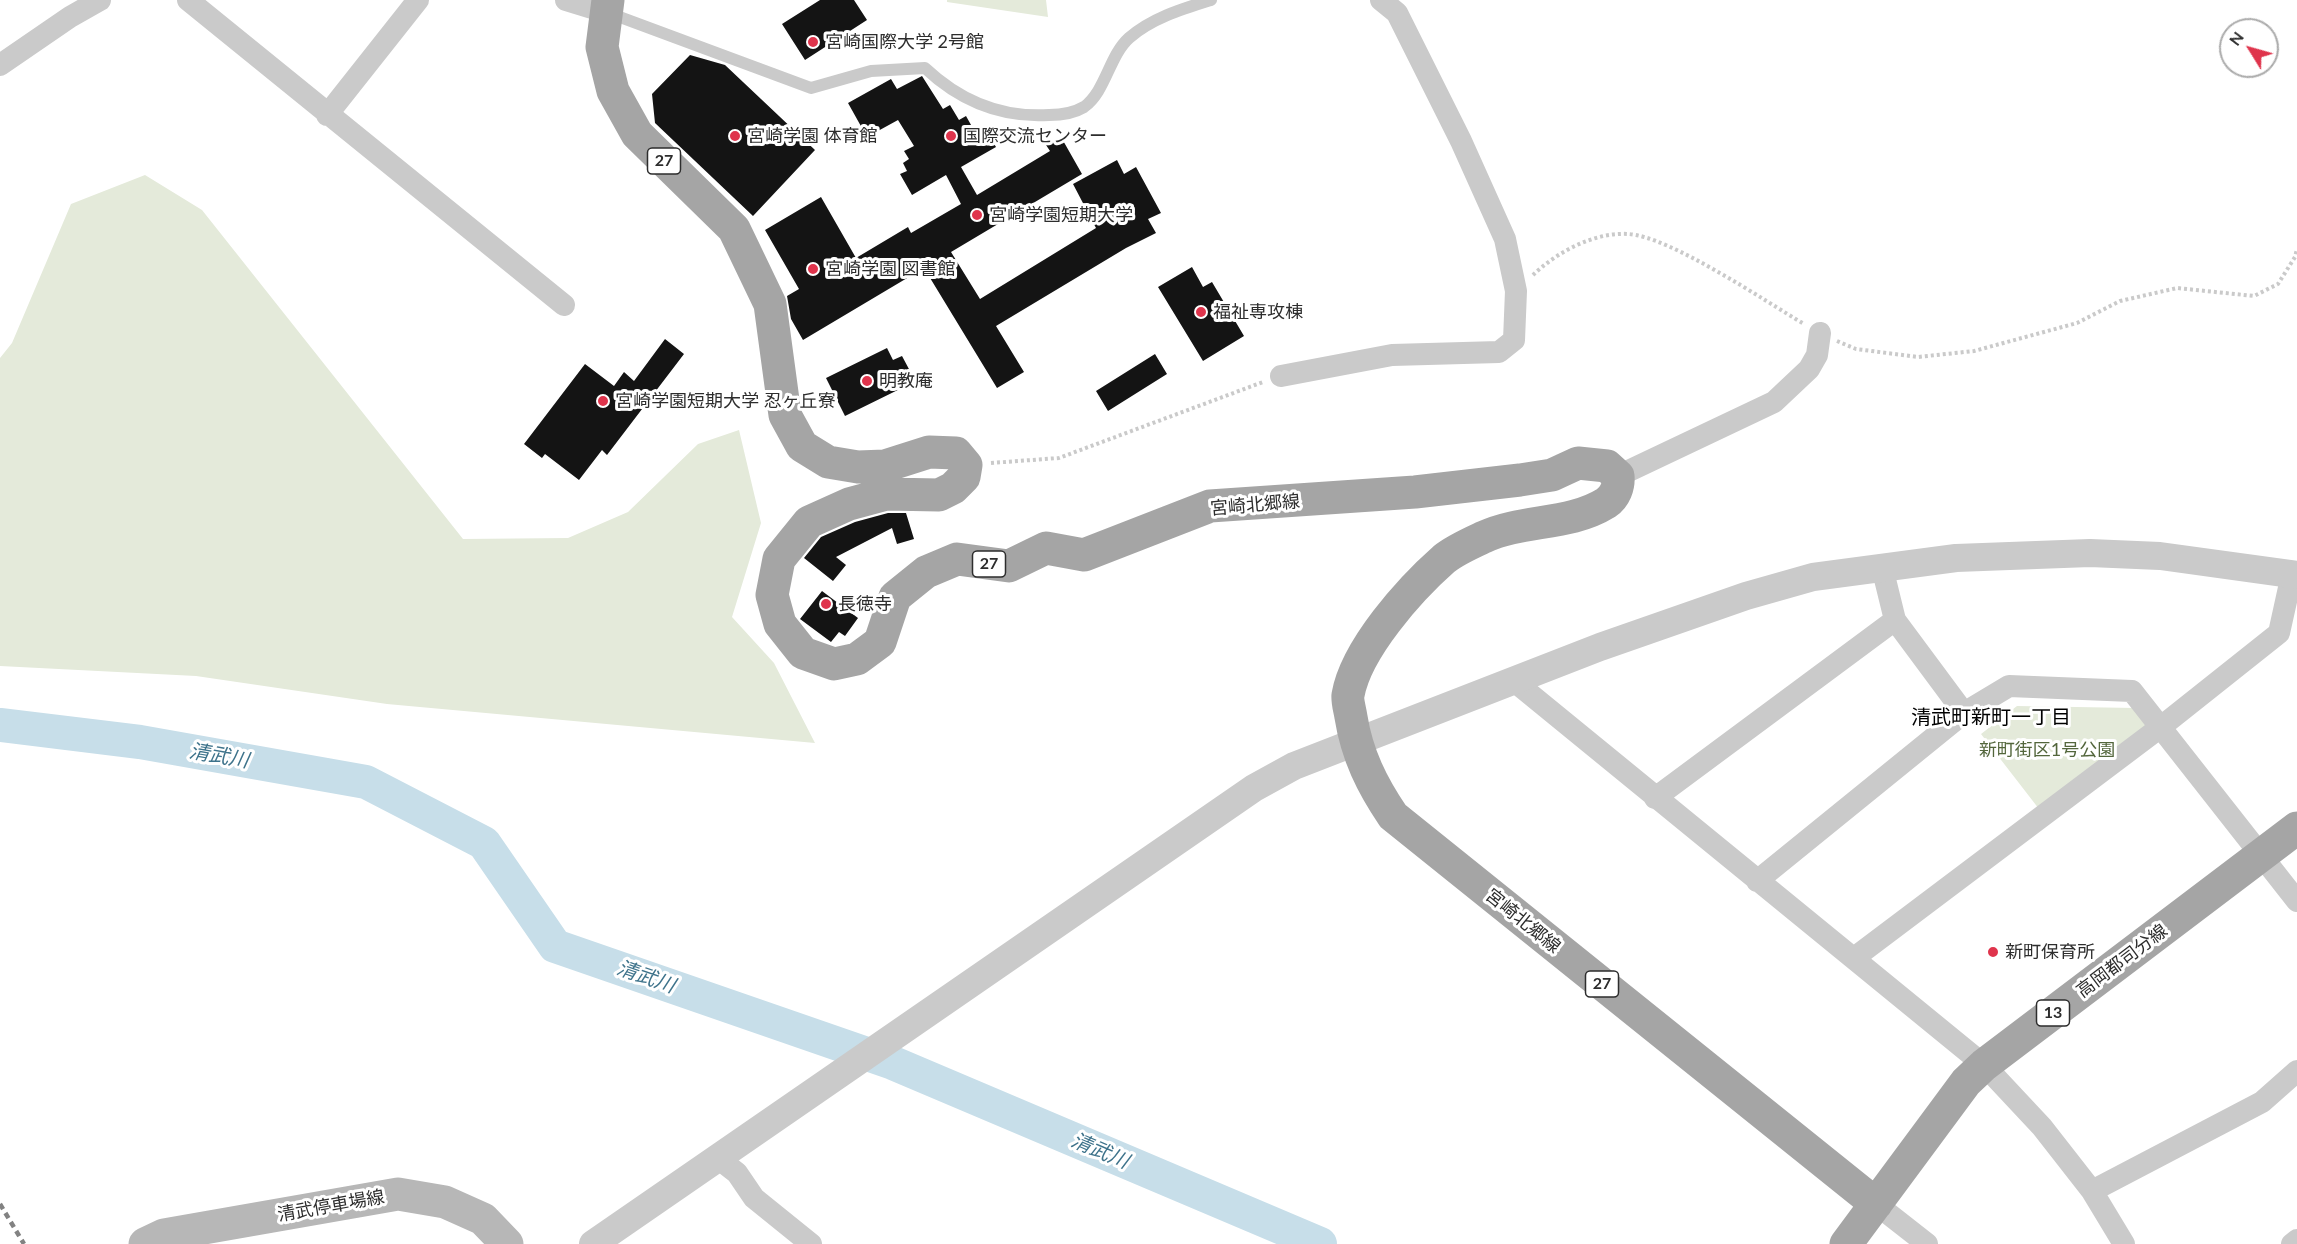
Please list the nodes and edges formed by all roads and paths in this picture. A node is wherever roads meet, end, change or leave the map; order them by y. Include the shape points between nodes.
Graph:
1 (100, 0) edge
2 (188, 0) edge
3 (418, 0) edge
4 (566, 0) edge
5 (1211, 0) edge
6 (1381, 0) edge
7 (607, 6) edge
8 (0, 65) edge
9 (327, 115) junction
10 (2297, 249) edge
11 (1516, 291) junction
12 (564, 305) dead end
13 (1820, 333) junction
14 (1281, 376) joint
15 (966, 465) junction
16 (1618, 476) junction
17 (1882, 567) junction
18 (2295, 574) edge
19 (1895, 620) junction
20 (1514, 681) junction
21 (1964, 713) junction
22 (2162, 726) junction
23 (1355, 743) junction
24 (1655, 798) junction
25 (2297, 828) edge
26 (2262, 855) junction
27 (1757, 881) junction
28 (2297, 901) edge
29 (1854, 958) junction
30 (1984, 1065) junction
31 (2297, 1071) edge
32 (719, 1159) junction
33 (2092, 1191) junction
34 (1876, 1204) junction
35 (2297, 1240) edge
36 (158, 1241) edge
37 (507, 1244) edge
38 (593, 1244) edge
39 (811, 1244) edge
40 (1846, 1244) edge
41 (1927, 1244) edge
42 (2124, 1244) edge
43 (2292, 1244) edge

1 - 8 street
2 - 9 street
3 - 9 street
4 - 7 street
5 - 7 lane via 1167,14 1127,39 1084,106 1062,115 1030,116 992,110 944,86 925,68 871,71 811,88
6 - 11 street via 1397,13 1461,141 1505,239
7 - 15 main road, 27 via 602,48 613,92 637,134 734,229 770,304 785,415 802,446 828,462 858,467 885,466 929,452 956,453
9 - 12 street
10 - 13 path via 2278,284 2254,296 2177,288 2120,301 2077,323 1974,351 1918,357 1856,349
11 - 13 path via 1544,264 1576,246 1606,236 1630,234 1668,246
11 - 14 street via 1514,340 1499,352 1392,355
13 - 16 street via 1817,355 1809,369 1774,402
14 - 15 path via 1059,458
15 - 16 main road, 宮崎北郷線 / 27 via 964,477 939,495 886,494 849,504 809,522 779,559 772,595 780,624 803,652 834,664 857,659 880,642 895,597 926,572 957,559 1009,566 1046,548 1084,555 1210,506 1415,492 1520,480 1552,475 1578,463 1606,466
16 - 23 main road, 宮崎北郷線 / 27 via 1619,486 1608,502 1579,516 1520,525 1485,536 1446,558 1419,584 1361,659 1348,696
17 - 18 street via 1956,558 2090,553 2160,556
17 - 19 street
17 - 20 street via 1813,577 1746,596
18 - 22 street via 2279,633
19 - 21 street
19 - 24 street
20 - 23 street
20 - 24 street
21 - 22 street via 2009,686 2132,691
21 - 27 street
22 - 26 street
22 - 29 street
23 - 32 street via 1294,766 1254,788
23 - 34 main road, 宮崎北郷線 / 27 via 1374,788 1393,816
24 - 27 street
25 - 26 main road, 高岡都司分線 / 13
26 - 28 street
26 - 30 main road, 高岡都司分線 / 13
27 - 29 street
29 - 30 street
30 - 33 street via 2042,1126
30 - 34 main road, 高岡都司分線 / 13 via 1966,1082
31 - 33 street via 2262,1102
32 - 38 street via 660,1195
32 - 39 street via 737,1173 754,1198
33 - 42 street
34 - 40 main road, 高岡都司分線 / 13
34 - 41 street
35 - 43 street
36 - 37 main road, 清武停車場線 via 398,1194 445,1202 483,1220

